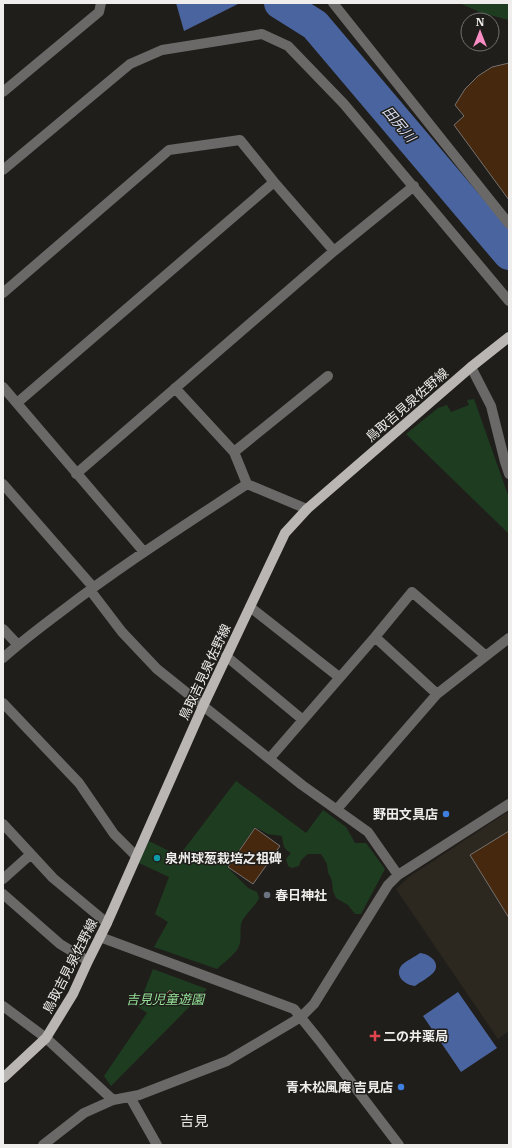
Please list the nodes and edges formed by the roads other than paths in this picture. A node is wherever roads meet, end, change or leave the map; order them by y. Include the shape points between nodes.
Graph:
1 (101, 3) edge
2 (333, 3) edge
3 (3, 92) edge
4 (3, 170) edge
5 (274, 182) junction
6 (414, 186) junction
7 (509, 224) edge
8 (334, 251) junction
9 (3, 293) edge
10 (509, 301) edge
11 (509, 337) edge
12 (471, 367) junction
13 (328, 376) dead end
14 (3, 387) edge
15 (175, 388) junction
16 (17, 403) junction
17 (234, 452) junction
18 (76, 474) junction
19 (509, 474) edge
20 (3, 484) edge
21 (247, 484) junction
22 (307, 509) junction
23 (144, 552) junction
24 (91, 588) junction
25 (250, 607) junction
26 (3, 628) edge
27 (374, 637) junction
28 (509, 638) edge
29 (18, 645) junction
30 (226, 656) junction
31 (486, 656) junction
32 (3, 658) edge
33 (339, 678) junction
34 (436, 694) junction
35 (3, 703) edge
36 (203, 706) junction
37 (303, 720) junction
38 (270, 758) junction
39 (509, 804) edge
40 (337, 809) junction
41 (3, 824) edge
42 (31, 854) junction
43 (136, 856) junction
44 (398, 875) junction
45 (3, 879) edge
46 (3, 894) edge
47 (107, 923) junction
48 (100, 937) junction
49 (88, 961) junction
50 (3, 1006) edge
51 (301, 1017) junction
52 (46, 1038) junction
53 (3, 1078) edge
54 (130, 1097) junction
55 (114, 1100) junction
56 (43, 1145) edge
57 (157, 1145) edge
58 (399, 1145) edge

1 - 3 street via 99,12
2 - 7 street
4 - 6 street via 130,64 162,50 262,34 288,46 344,104
5 - 8 street
5 - 9 street via 240,140 169,150
5 - 16 street
6 - 8 street
6 - 10 street
8 - 15 street
11 - 12 main road, 鳥取吉見泉佐野線
12 - 19 street via 491,406
12 - 22 main road, 鳥取吉見泉佐野線
13 - 17 street
14 - 16 street
15 - 17 street
15 - 18 street
16 - 18 street
17 - 21 street
18 - 23 street
20 - 24 street
21 - 22 street
21 - 23 street
22 - 25 main road, 鳥取吉見泉佐野線 via 286,533
23 - 24 street
24 - 29 street
24 - 36 street via 122,632 157,669
25 - 30 main road, 鳥取吉見泉佐野線
25 - 33 street
26 - 29 street
27 - 31 street via 412,592
27 - 33 street
27 - 34 street
28 - 31 street
29 - 32 street
30 - 36 main road, 鳥取吉見泉佐野線
30 - 37 street
31 - 34 street
33 - 37 street
34 - 40 street
35 - 43 street via 79,782 114,834
36 - 38 street
36 - 43 main road, 鳥取吉見泉佐野線
37 - 38 street
38 - 40 street via 302,785
39 - 44 street
40 - 44 street via 368,832
41 - 42 street
42 - 45 street
42 - 47 street via 53,878
43 - 47 main road, 鳥取吉見泉佐野線
44 - 51 street via 388,885 314,1004
46 - 49 street via 60,944
47 - 48 main road, 鳥取吉見泉佐野線
48 - 49 main road, 鳥取吉見泉佐野線
48 - 51 street via 294,1010
49 - 52 main road, 鳥取吉見泉佐野線 via 73,994
50 - 52 street
51 - 54 street via 227,1061
51 - 58 street
52 - 53 main road, 鳥取吉見泉佐野線
52 - 55 street
54 - 55 street
54 - 57 street
55 - 56 street via 84,1113

